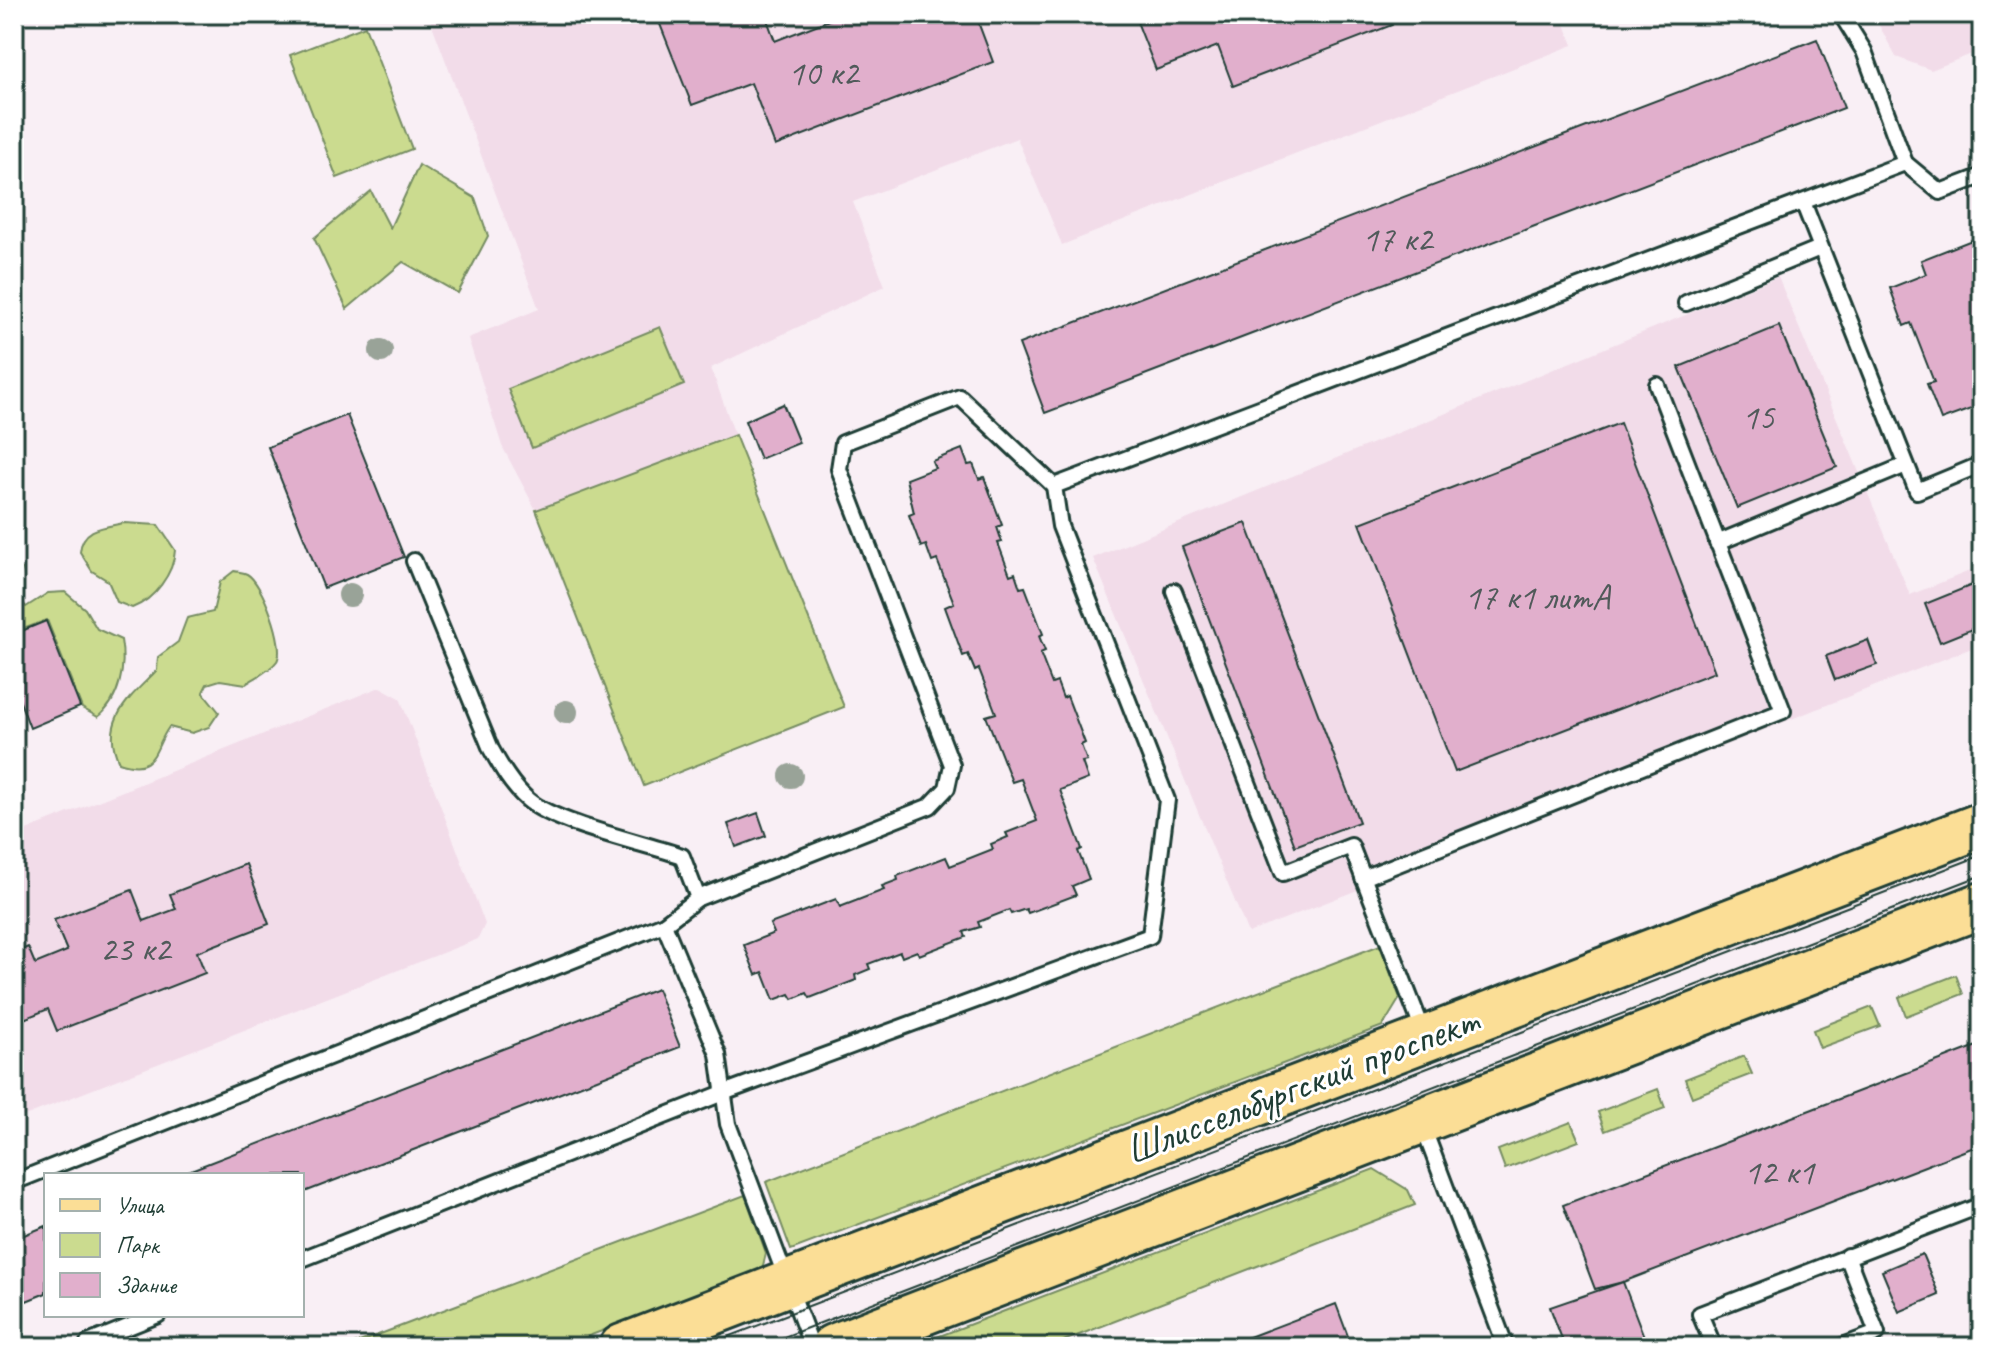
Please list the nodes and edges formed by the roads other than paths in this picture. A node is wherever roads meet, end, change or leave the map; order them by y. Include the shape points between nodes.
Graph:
1 (1841, 14) edge
2 (1905, 163) junction
3 (1982, 176) edge
4 (1803, 202) junction
5 (1820, 248) junction
6 (1686, 303) dead end
7 (1657, 385) dead end
8 (1982, 464) edge
9 (1906, 465) junction
10 (1054, 486) junction
11 (1717, 543) junction
12 (414, 561) dead end
13 (1174, 591) dead end
14 (1982, 825) edge
15 (1363, 878) junction
16 (698, 898) junction
17 (1982, 905) edge
18 (664, 924) junction
19 (1426, 1038) junction
20 (723, 1093) junction
21 (1421, 1121) junction
22 (14, 1182) edge
23 (1982, 1205) edge
24 (1847, 1256) junction
25 (304, 1258) edge
26 (787, 1284) junction
27 (153, 1317) edge
28 (88, 1343) dead end
29 (622, 1347) edge
30 (812, 1347) edge
31 (833, 1347) edge
32 (1506, 1347) edge
33 (1714, 1347) edge
34 (1840, 1347) edge

1 - 2 lane via 1864,51
2 - 3 lane via 1940,192
2 - 4 lane
4 - 5 lane
4 - 10 lane
5 - 6 lane
5 - 9 lane
7 - 11 lane
8 - 9 lane via 1917,491
9 - 11 lane
10 - 16 lane via 960,397 843,443 839,469 952,765 947,788 930,806
10 - 20 lane via 1060,526 1167,800 1150,936
11 - 15 lane via 1783,711
12 - 16 lane via 505,774 529,801 558,815 682,856
13 - 15 lane via 1283,873 1351,846
14 - 19 main road, Шлиссельбургский проспект
15 - 19 lane
16 - 18 lane
17 - 21 main road, Шлиссельбургский проспект
18 - 20 lane via 718,1054
18 - 22 lane
19 - 26 main road, Шлиссельбургский проспект
20 - 25 lane
20 - 26 lane via 728,1124
21 - 31 main road, Шлиссельбургский проспект
21 - 32 lane
23 - 24 lane
24 - 33 lane via 1700,1314
24 - 34 lane via 1877,1333
26 - 29 main road, Шлиссельбургский проспект
26 - 30 lane
27 - 28 lane

